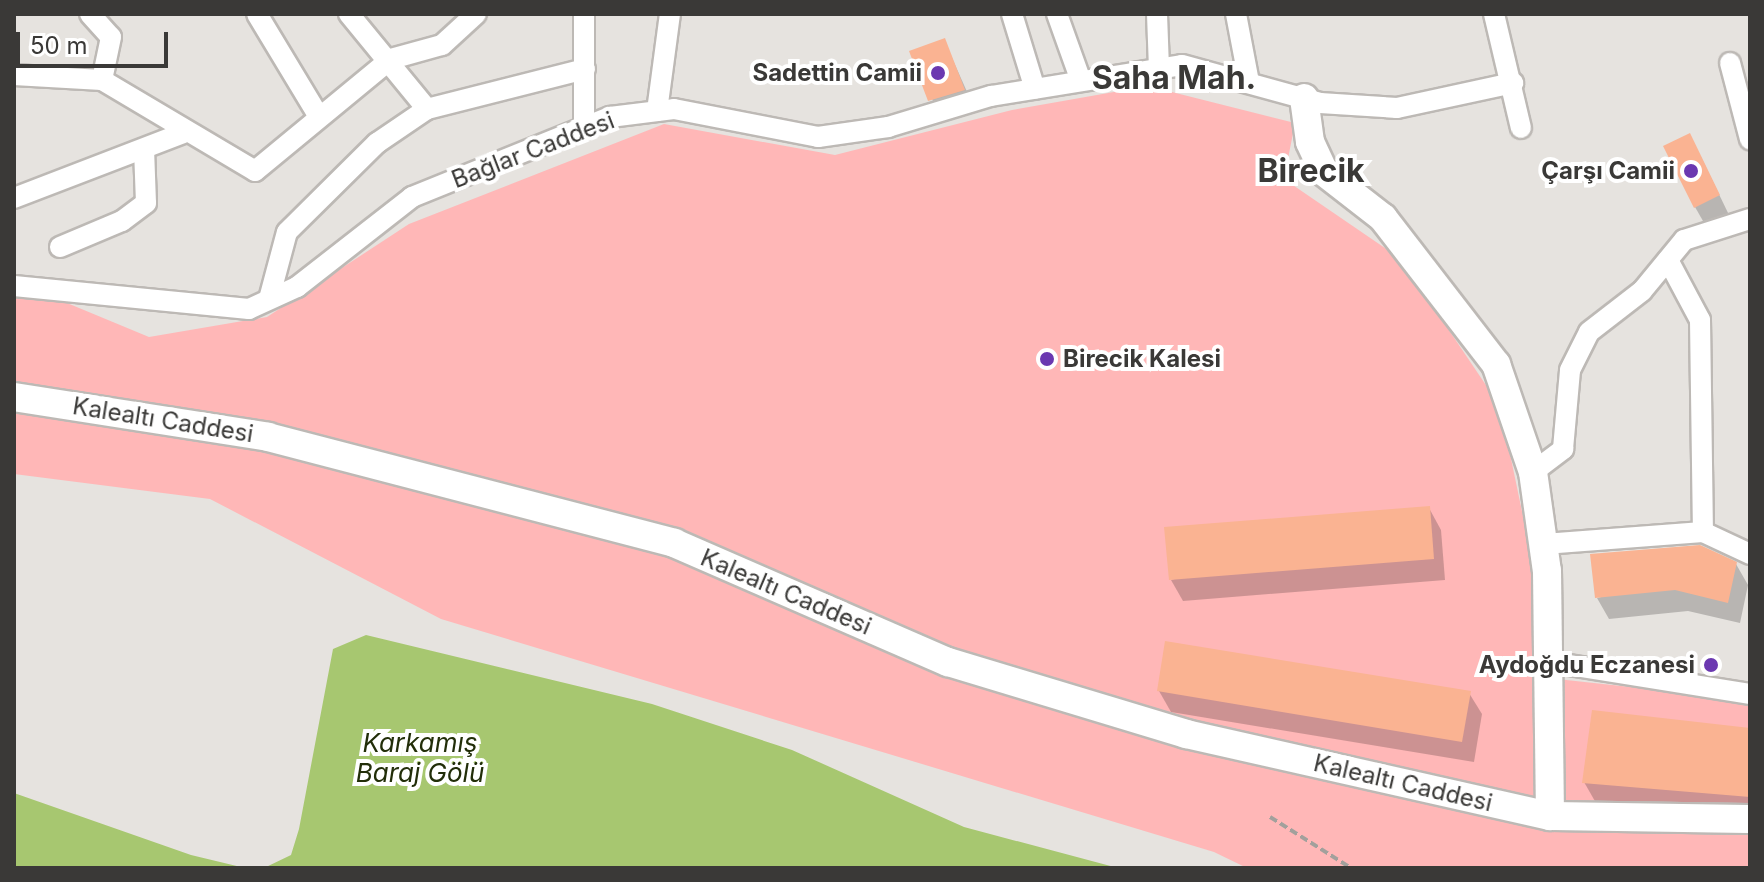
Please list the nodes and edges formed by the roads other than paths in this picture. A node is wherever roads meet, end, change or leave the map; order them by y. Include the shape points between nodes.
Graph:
1 (90, 14) edge
2 (257, 14) edge
3 (349, 14) edge
4 (476, 14) edge
5 (584, 14) edge
6 (670, 14) edge
7 (1012, 14) edge
8 (1057, 14) edge
9 (1157, 14) edge
10 (1236, 14) edge
11 (1494, 14) edge
12 (391, 59) junction
13 (1730, 63) dead end
14 (1159, 68) junction
15 (585, 69) junction
16 (14, 75) edge
17 (102, 80) junction
18 (1081, 81) junction
19 (1249, 82) junction
20 (1513, 83) junction
21 (1035, 89) junction
22 (1304, 98) junction
23 (427, 109) junction
24 (657, 111) junction
25 (318, 115) junction
26 (584, 127) junction
27 (1521, 128) dead end
28 (183, 133) junction
29 (1750, 139) edge
30 (144, 149) junction
31 (14, 198) edge
32 (1750, 219) edge
33 (60, 247) dead end
34 (1668, 260) junction
35 (14, 286) edge
36 (269, 299) junction
37 (14, 397) edge
38 (1533, 472) junction
39 (1703, 532) junction
40 (1544, 544) junction
41 (1750, 554) edge
42 (1550, 662) junction
43 (1750, 694) edge
44 (1550, 816) junction
45 (1750, 819) edge

1 - 17 street via 111,37
2 - 25 street
3 - 12 street
4 - 12 street via 442,45
5 - 15 street
6 - 24 street
7 - 21 street
8 - 18 street
9 - 14 street
10 - 19 street
11 - 20 street
12 - 23 street
12 - 25 street
13 - 29 street
14 - 18 street, Bağlar Caddesi
14 - 19 street, Bağlar Caddesi via 1182,65
15 - 23 street
15 - 26 street
16 - 17 street
17 - 28 street
18 - 21 street, Bağlar Caddesi
19 - 22 street, Bağlar Caddesi
20 - 22 street, Bağlar Caddesi via 1397,108
20 - 27 street
21 - 24 street, Bağlar Caddesi via 818,137 730,115
22 - 38 street via 1310,142 1324,172 1383,218 1496,364
23 - 36 street via 313,199 287,232
24 - 26 street, Bağlar Caddesi
25 - 28 street via 255,171
26 - 36 street, Bağlar Caddesi via 412,197 297,287
28 - 30 street
30 - 31 street
30 - 33 street via 146,203
32 - 34 street via 1684,240
34 - 38 street via 1589,332 1570,370 1563,449
34 - 39 street via 1700,320
35 - 36 street, Bağlar Caddesi via 249,309
37 - 44 street, Kalealtı Caddesi via 268,437 674,543 948,662 1186,734
38 - 40 street
39 - 40 street
39 - 41 street
40 - 42 street
42 - 43 street
42 - 44 street
44 - 45 street, Kalealtı Caddesi

